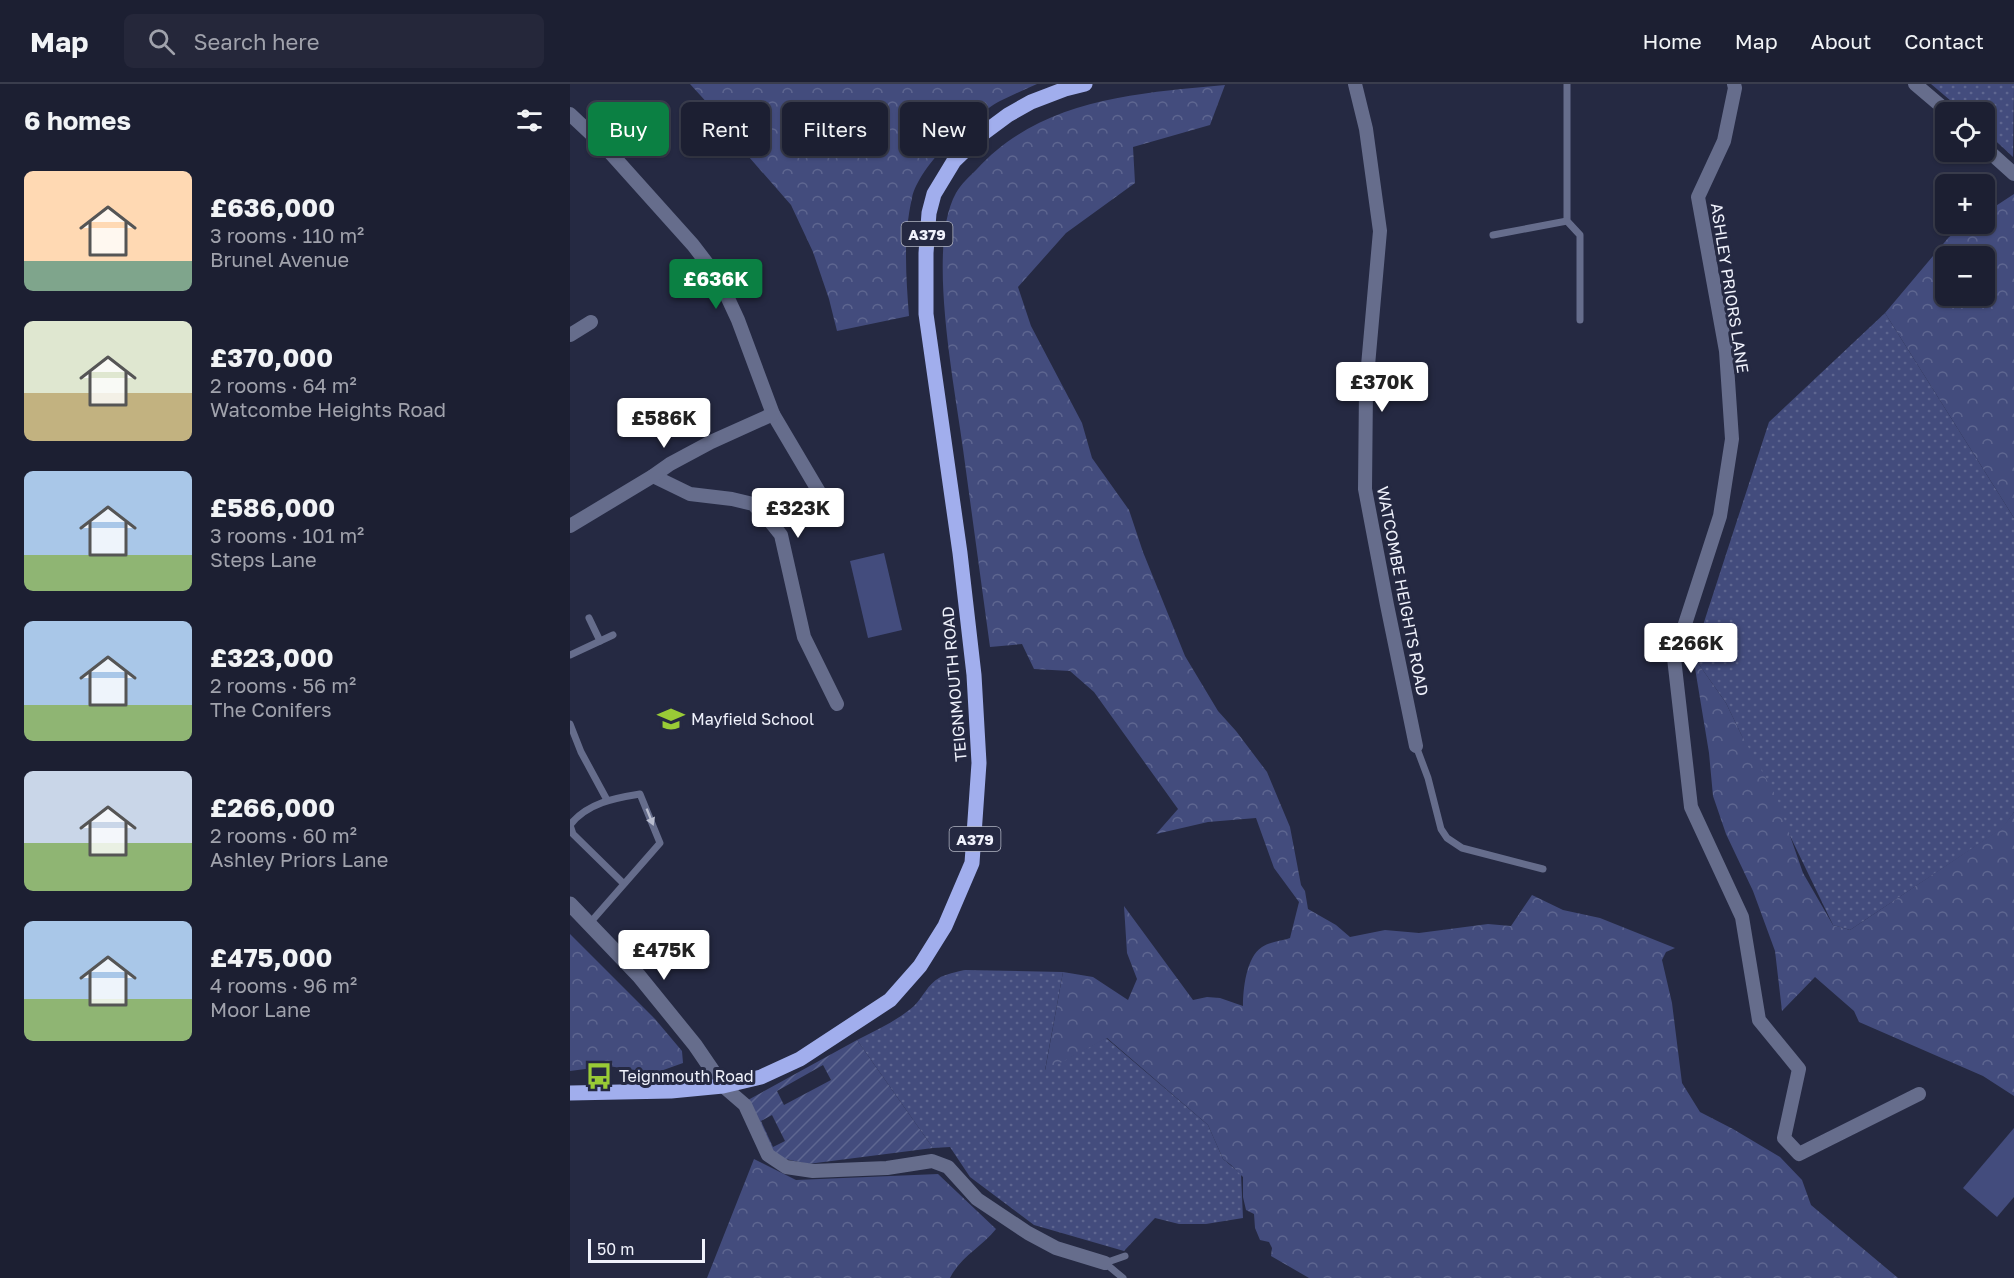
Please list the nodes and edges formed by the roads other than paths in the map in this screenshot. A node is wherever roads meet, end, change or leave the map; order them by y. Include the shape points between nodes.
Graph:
1 (1085, 84) edge
2 (1355, 84) edge
3 (1567, 84) edge
4 (1734, 84) edge
5 (1915, 84) edge
6 (1936, 102) edge
7 (570, 114) edge
8 (1995, 157) edge
9 (2014, 174) edge
10 (1567, 221) junction
11 (1493, 235) dead end
12 (1580, 320) dead end
13 (591, 322) dead end
14 (570, 335) edge
15 (774, 414) junction
16 (653, 476) junction
17 (828, 507) dead end
18 (570, 526) edge
19 (589, 618) dead end
20 (613, 635) dead end
21 (600, 641) junction
22 (570, 655) edge
23 (837, 704) dead end
24 (570, 724) edge
25 (1416, 746) joint
26 (607, 800) junction
27 (1543, 869) dead end
28 (624, 884) junction
29 (570, 904) edge
30 (589, 924) junction
31 (723, 1086) junction
32 (570, 1093) edge
33 (1919, 1094) dead end
34 (1125, 1256) dead end
35 (1105, 1263) junction
36 (1123, 1278) edge

1 - 31 main road, TEIGNMOUTH ROAD / A379 via 1031,102 981,135 954,161 934,194 929,213 926,314 960,553 980,763 972,864 945,926 920,966 890,1000 800,1059 761,1077
2 - 25 street, WATCOMBE HEIGHTS ROAD via 1366,129 1380,231 1366,388 1365,489
3 - 10 lane
4 - 33 street, ASHLEY PRIORS LANE via 1724,141 1698,197 1726,351 1732,439 1720,516 1674,658 1691,807 1742,917 1759,1020 1799,1069 1784,1138 1799,1154
5 - 6 street
7 - 15 street via 606,148 719,279
8 - 9 street
10 - 11 lane
10 - 12 lane via 1580,235
13 - 14 street
15 - 16 street via 711,442
15 - 17 street
16 - 18 street
16 - 23 street via 690,494 753,504 769,520 781,535 804,637
19 - 21 lane
20 - 21 lane
21 - 22 lane
24 - 26 lane
25 - 27 lane via 1447,838 1462,848
26 - 28 lane via 577,816 570,825 573,834
26 -> 28 lane via 640,794 660,843
28 - 30 lane
29 - 30 street
30 - 31 street via 639,976
31 - 32 main road, TEIGNMOUTH ROAD / A379
31 - 35 street via 745,1105 768,1155 786,1167 813,1171 932,1161 948,1167 977,1199 1028,1233 1056,1248
34 - 35 lane
35 - 36 lane

